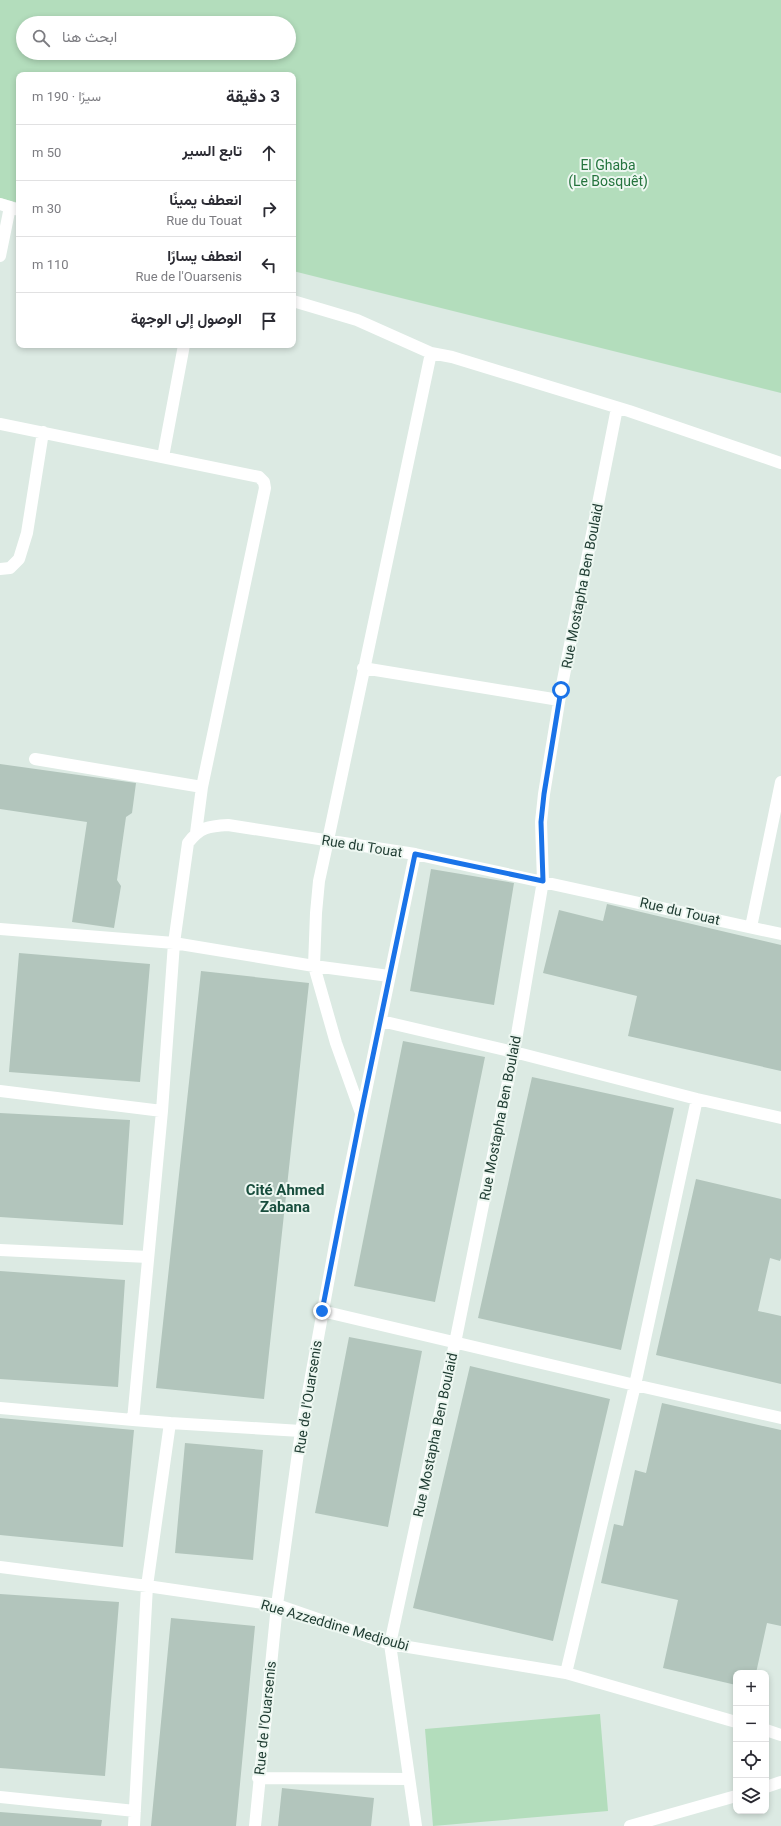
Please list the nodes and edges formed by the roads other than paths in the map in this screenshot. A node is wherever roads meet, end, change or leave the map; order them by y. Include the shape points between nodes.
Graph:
1 (10, 207) edge
2 (0, 256) edge
3 (296, 302) edge
4 (183, 348) edge
5 (431, 353) junction
6 (617, 408) junction
7 (0, 424) edge
8 (43, 432) junction
9 (163, 457) junction
10 (781, 463) edge
11 (0, 569) edge
12 (363, 668) junction
13 (559, 700) junction
14 (35, 759) dead end
15 (781, 782) edge
16 (202, 787) junction
17 (196, 833) junction
18 (328, 840) junction
19 (415, 854) junction
20 (543, 881) junction
21 (751, 927) junction
22 (0, 929) edge
23 (781, 934) edge
24 (174, 943) junction
25 (314, 966) junction
26 (389, 976) junction
27 (381, 1021) junction
28 (514, 1052) junction
29 (0, 1091) edge
30 (697, 1099) junction
31 (162, 1112) junction
32 (361, 1113) junction
33 (781, 1118) edge
34 (0, 1250) edge
35 (148, 1257) junction
36 (322, 1311) junction
37 (456, 1343) junction
38 (635, 1385) junction
39 (0, 1408) edge
40 (781, 1418) edge
41 (133, 1420) junction
42 (170, 1423) junction
43 (301, 1431) junction
44 (0, 1568) edge
45 (148, 1586) junction
46 (277, 1605) junction
47 (390, 1644) junction
48 (566, 1673) junction
49 (733, 1721) edge
50 (769, 1731) edge
51 (781, 1734) edge
52 (258, 1778) junction
53 (409, 1779) junction
54 (781, 1782) edge
55 (769, 1786) edge
56 (0, 1797) edge
57 (733, 1797) edge
58 (135, 1812) junction
59 (134, 1826) edge
60 (255, 1826) edge
61 (416, 1826) edge
62 (630, 1826) edge

1 - 2 street
3 - 5 street via 357,320
4 - 9 street
5 - 6 street via 452,356
5 - 12 street
6 - 10 street
6 - 13 street, Rue Mostapha Ben Boulaid
7 - 8 street
8 - 9 street
8 - 11 street via 27,533 21,553 10,568
9 - 16 street via 259,476 265,488
12 - 13 street
12 - 18 street
13 - 20 street, Rue Mostapha Ben Boulaid via 542,815
14 - 16 street
15 - 21 street
16 - 17 street
17 - 18 street, Rue du Touat via 212,826 228,825
17 - 24 street via 188,843
18 - 19 street, Rue du Touat
18 - 25 street via 316,905
19 - 20 street, Rue du Touat
19 - 26 street, Rue de l'Ouarsenis
20 - 21 street, Rue du Touat
20 - 28 street, Rue Mostapha Ben Boulaid
21 - 23 street, Rue du Touat
22 - 24 street
24 - 25 street
24 - 31 street
25 - 26 street
25 - 32 street via 336,1043
26 - 27 street, Rue de l'Ouarsenis
27 - 28 street
27 - 32 street, Rue de l'Ouarsenis
28 - 30 street
28 - 37 street, Rue Mostapha Ben Boulaid
29 - 31 street
30 - 33 street
30 - 38 street
31 - 35 street
32 - 36 street, Rue de l'Ouarsenis
34 - 35 street
35 - 41 street
36 - 37 street
36 - 43 street, Rue de l'Ouarsenis
37 - 38 street
37 - 47 street, Rue Mostapha Ben Boulaid
38 - 40 street
38 - 48 street
39 - 41 street
41 - 42 street
42 - 43 street
42 - 45 street
43 - 46 street, Rue de l'Ouarsenis
44 - 45 street, Rue Azzeddine Medjoubi
45 - 46 street, Rue Azzeddine Medjoubi
45 - 58 street
46 - 47 street, Rue Azzeddine Medjoubi
46 - 52 street, Rue de l'Ouarsenis
47 - 48 street, Rue Azzeddine Medjoubi
47 - 53 street, Rue Mostapha Ben Boulaid
48 - 49 street, Rue Azzeddine Medjoubi
50 - 51 street
52 - 53 street
52 - 60 street, Rue de l'Ouarsenis
53 - 61 street, Rue Mostapha Ben Boulaid
54 - 55 street
56 - 58 street
57 - 62 street
58 - 59 street

